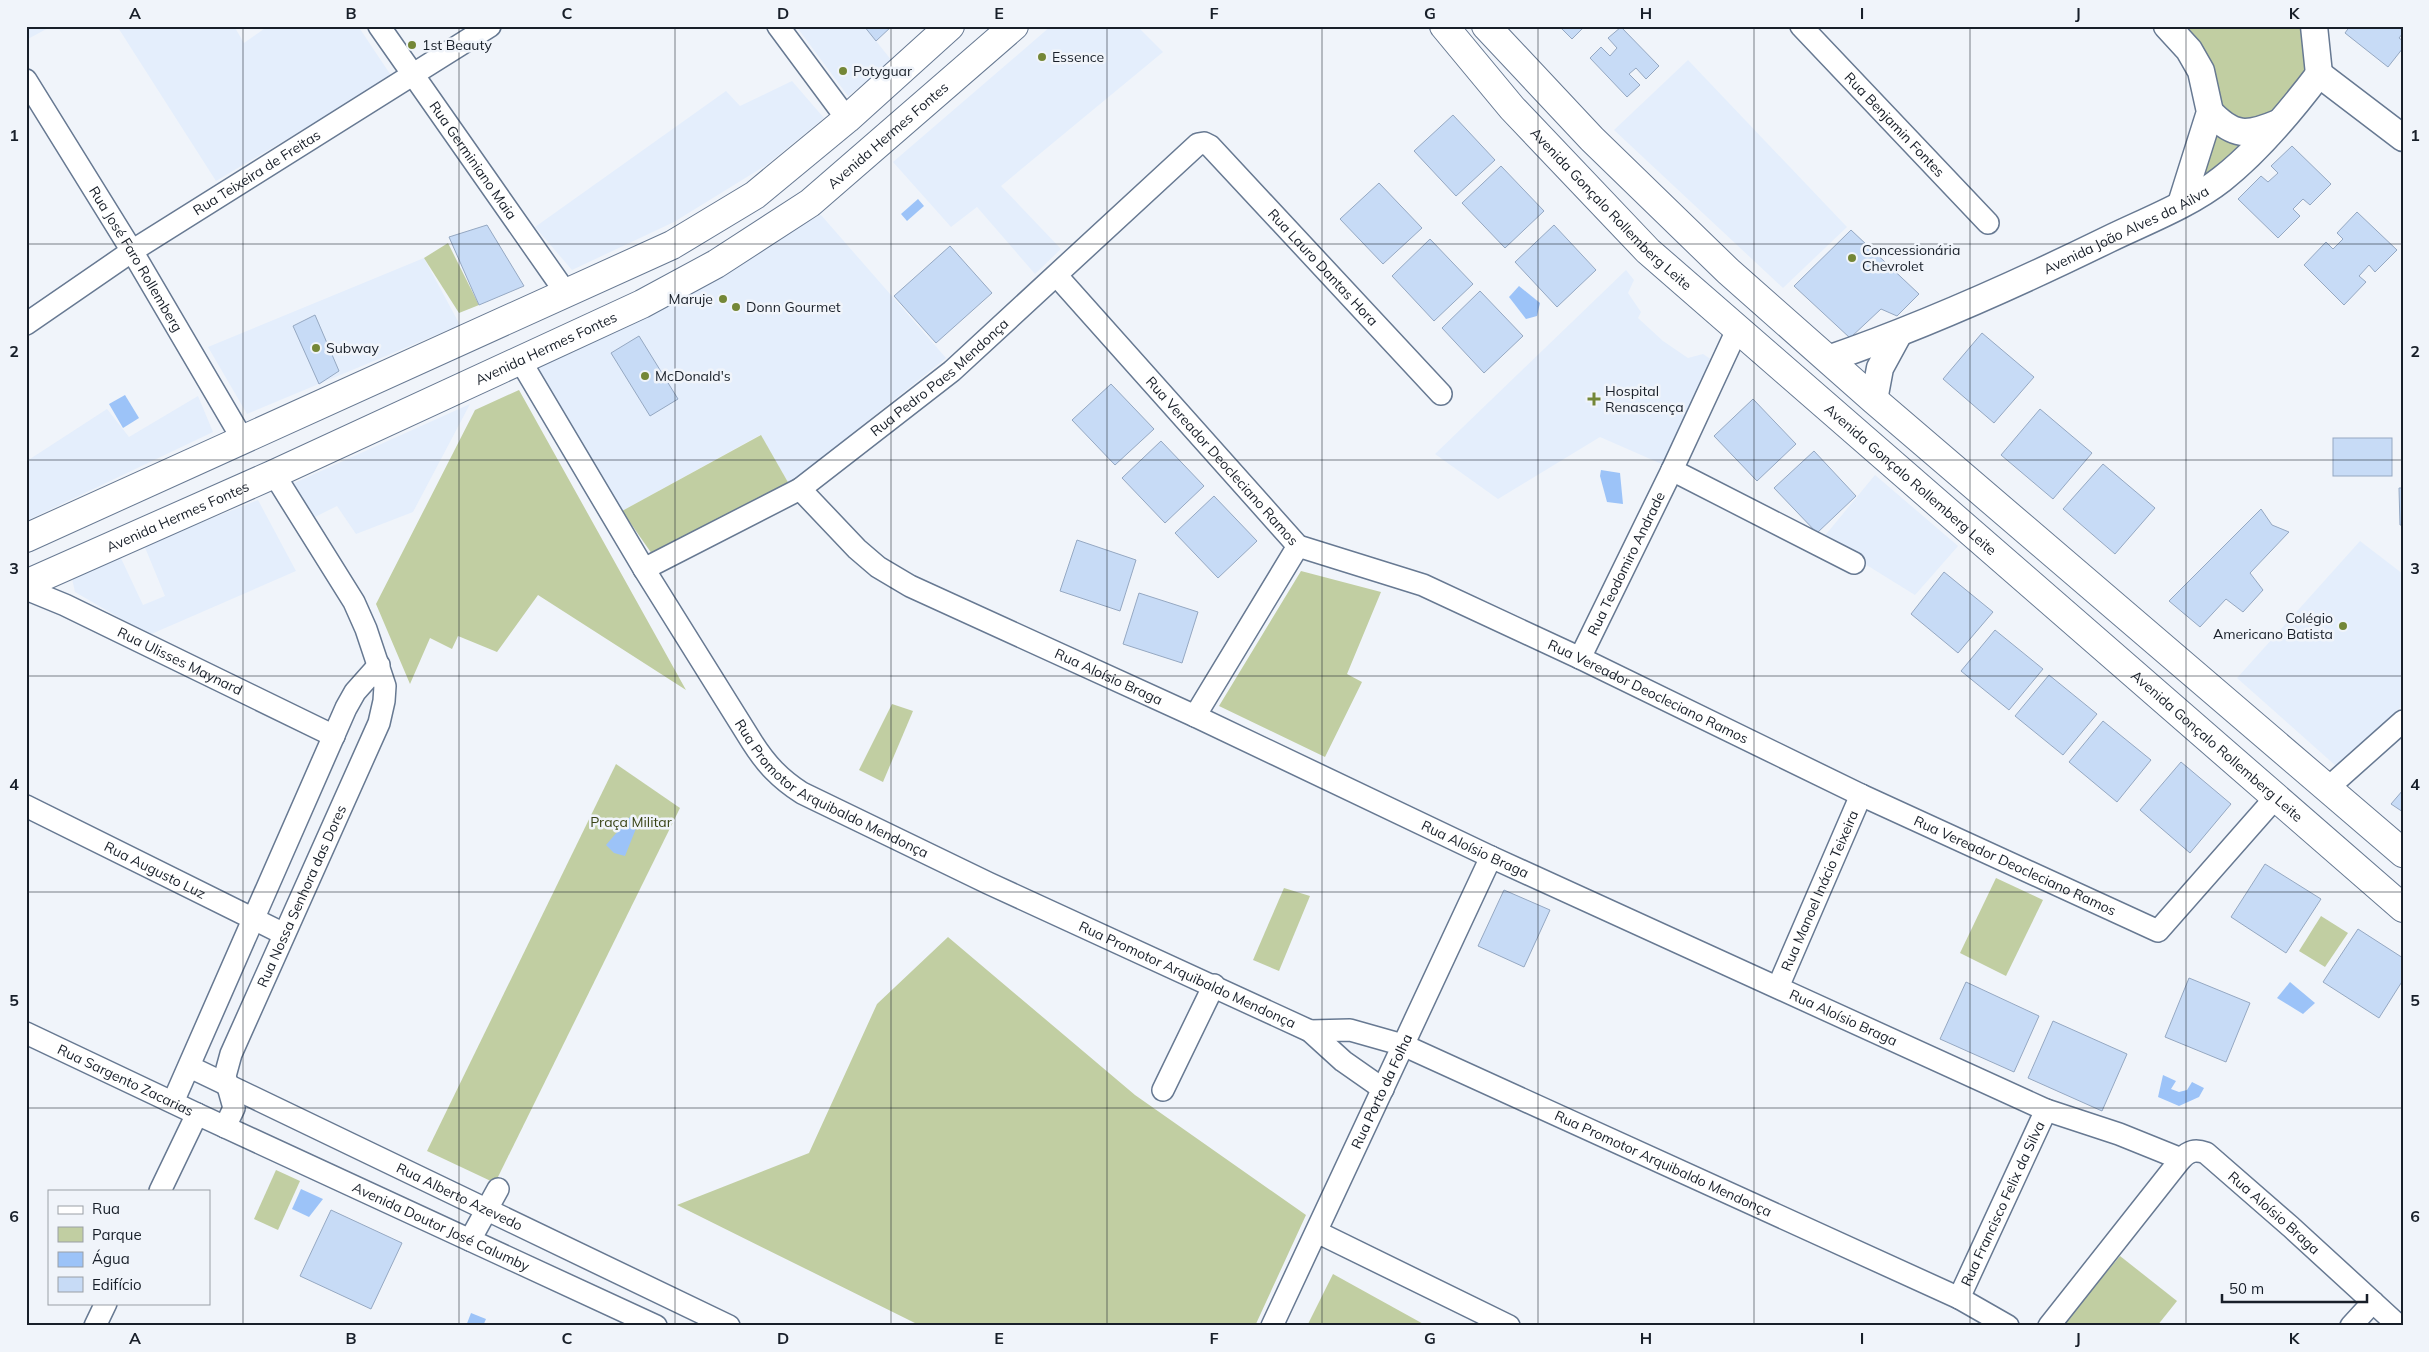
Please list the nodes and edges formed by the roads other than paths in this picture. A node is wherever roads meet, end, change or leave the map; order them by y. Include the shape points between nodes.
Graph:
1 (379, 26) edge
2 (490, 26) edge
3 (778, 26) edge
4 (950, 26) edge
5 (1014, 26) edge
6 (1422, 26) edge
7 (1444, 26) edge
8 (1488, 26) edge
9 (1801, 26) edge
10 (2167, 26) edge
11 (2314, 26) edge
12 (413, 74) junction
13 (2319, 74) junction
14 (26, 80) edge
15 (1512, 108) junction
16 (2210, 112) junction
17 (847, 119) junction
18 (2278, 123) junction
19 (2403, 138) edge
20 (1204, 143) joint
21 (2181, 204) junction
22 (1988, 223) dead end
23 (132, 250) junction
24 (1058, 276) junction
25 (566, 293) junction
26 (26, 324) edge
27 (1737, 330) junction
28 (1898, 335) junction
29 (1828, 359) junction
30 (520, 360) junction
31 (1441, 394) dead end
32 (1874, 400) junction
33 (243, 440) junction
34 (1672, 470) junction
35 (274, 474) junction
36 (800, 489) junction
37 (26, 538) edge
38 (1298, 546) junction
39 (1854, 563) dead end
40 (644, 569) junction
41 (31, 579) edge
42 (1580, 658) junction
43 (379, 665) junction
44 (1195, 716) junction
45 (2403, 721) edge
46 (334, 736) junction
47 (2329, 787) junction
48 (1861, 795) junction
49 (2276, 797) junction
50 (26, 806) edge
51 (2403, 852) edge
52 (1491, 857) junction
53 (2403, 908) edge
54 (254, 920) junction
55 (284, 934) junction
56 (1214, 985) junction
57 (1778, 987) junction
58 (1310, 1031) junction
59 (26, 1033) edge
60 (1403, 1045) junction
61 (190, 1066) junction
62 (226, 1084) junction
63 (1383, 1089) junction
64 (1163, 1090) dead end
65 (173, 1102) junction
66 (2046, 1110) junction
67 (197, 1114) junction
68 (226, 1127) junction
69 (2184, 1155) junction
70 (498, 1189) dead end
71 (160, 1190) edge
72 (487, 1210) junction
73 (1317, 1232) junction
74 (470, 1240) junction
75 (1959, 1298) junction
76 (2373, 1302) junction
77 (106, 1304) edge
78 (95, 1326) edge
79 (656, 1326) edge
80 (729, 1326) edge
81 (1272, 1326) edge
82 (1510, 1326) edge
83 (2008, 1326) edge
84 (2049, 1326) edge
85 (2351, 1326) edge
86 (2398, 1326) edge

1 - 12 street, Rua Germiniano Maia
2 - 12 street, Rua Teixeira de Freitas
3 - 17 street
4 - 17 main road
5 - 30 main road, Avenida Hermes Fontes via 810,203 716,264 642,304
6 - 15 main road via 1476,82
7 - 15 main road, Avenida Gonçalo Rollemberg Leite
8 - 29 main road via 1592,139 1728,271
9 - 22 street, Rua Benjamin Fontes
10 - 16 street via 2189,50 2201,71
11 - 13 street
12 - 23 street, Rua Teixeira de Freitas
12 - 25 street, Rua Germiniano Maia
13 - 18 street, Avenida João Alves da Ailva
13 - 19 street
14 - 23 street, Rua José Faro Rollemberg
15 - 27 main road, Avenida Gonçalo Rollemberg Leite via 1648,251
16 - 18 street via 2230,129 2242,133
16 - 21 street
17 - 25 main road via 755,195 672,245
18 - 21 street, Avenida João Alves da Ailva via 2221,180
20 - 24 street, Rua Pedro Paes Mendonça via 1198,144
20 - 31 street, Rua Lauro Dantas Hora
21 - 28 street, Avenida João Alves da Ailva via 2035,275
23 - 26 street, Rua Teixeira de Freitas
23 - 33 street, Rua José Faro Rollemberg
24 - 36 street, Rua Pedro Paes Mendonça via 952,371
24 - 38 street, Rua Vereador Deocleciano Ramos
25 - 33 main road
27 - 34 street, Rua Teodomiro Andrade
27 - 49 main road, Avenida Gonçalo Rollemberg Leite
28 - 29 street, Avenida João Alves da Ailva
28 - 32 street via 1880,368
29 - 32 main road
30 - 35 main road, Avenida Hermes Fontes
30 - 40 street, Rua Promotor Arquibaldo Mendonça
32 - 47 main road
33 - 37 main road
34 - 39 street
34 - 42 street, Rua Teodomiro Andrade
35 - 41 main road, Avenida Hermes Fontes
35 - 43 street, Rua Nossa Senhora das Dores via 354,602
36 - 40 street, Rua Pedro Paes Mendonça
36 - 44 street, Rua Aloísio Braga via 878,568 910,586
38 - 42 street, Rua Vereador Deocleciano Ramos via 1423,585
38 - 44 street
40 - 56 street, Rua Promotor Arquibaldo Mendonça via 761,757 782,780 802,794 988,883
41 - 46 street, Rua Ulisses Maynard via 65,605
42 - 48 street, Rua Vereador Deocleciano Ramos
43 - 46 street via 355,692
43 - 55 street, Rua Nossa Senhora das Dores via 385,686 379,724
44 - 52 street, Rua Aloísio Braga
45 - 47 street
46 - 54 street
47 - 51 main road
48 - 49 street, Rua Vereador Deocleciano Ramos via 2158,931
48 - 57 street, Rua Manoel Inácio Teixeira
49 - 53 main road, Avenida Gonçalo Rollemberg Leite
50 - 54 street, Rua Augusto Luz
52 - 57 street, Rua Aloísio Braga
52 - 60 street, Rua Porto da Folha
54 - 55 street, Rua Augusto Luz
54 - 61 street
55 - 62 street, Rua Nossa Senhora das Dores via 231,1054
56 - 58 street, Rua Promotor Arquibaldo Mendonça
56 - 64 street
57 - 66 street, Rua Aloísio Braga
58 - 60 street, Rua Promotor Arquibaldo Mendonça via 1350,1030
58 - 63 street, Rua Promotor Arquibaldo Mendonça via 1343,1061
59 - 65 street, Rua Sargento Zacarias
60 - 63 street, Rua Porto da Folha
60 - 75 street, Rua Promotor Arquibaldo Mendonça
61 - 62 street, Rua Alberto Azevedo
61 - 65 street
62 - 68 street, Rua Nossa Senhora das Dores via 234,1108
62 - 72 street, Rua Alberto Azevedo
63 - 73 street, Rua Porto da Folha
65 - 67 street, Rua Sargento Zacarias
66 - 69 street, Rua Aloísio Braga
66 - 75 street, Rua Francisco Felix da Silva
67 - 68 street, Rua Sargento Zacarias
67 - 71 street
68 - 74 street, Avenida Doutor José Calumby
69 - 76 street, Rua Aloísio Braga via 2197,1150 2206,1154
69 - 84 street
70 - 72 street
72 - 74 street
72 - 80 street, Rua Alberto Azevedo
73 - 81 street, Rua Porto da Folha
73 - 82 street
74 - 79 street, Avenida Doutor José Calumby
75 - 83 street, Rua Promotor Arquibaldo Mendonça
76 - 85 street
76 - 86 street, Rua Aloísio Braga
77 - 78 street

